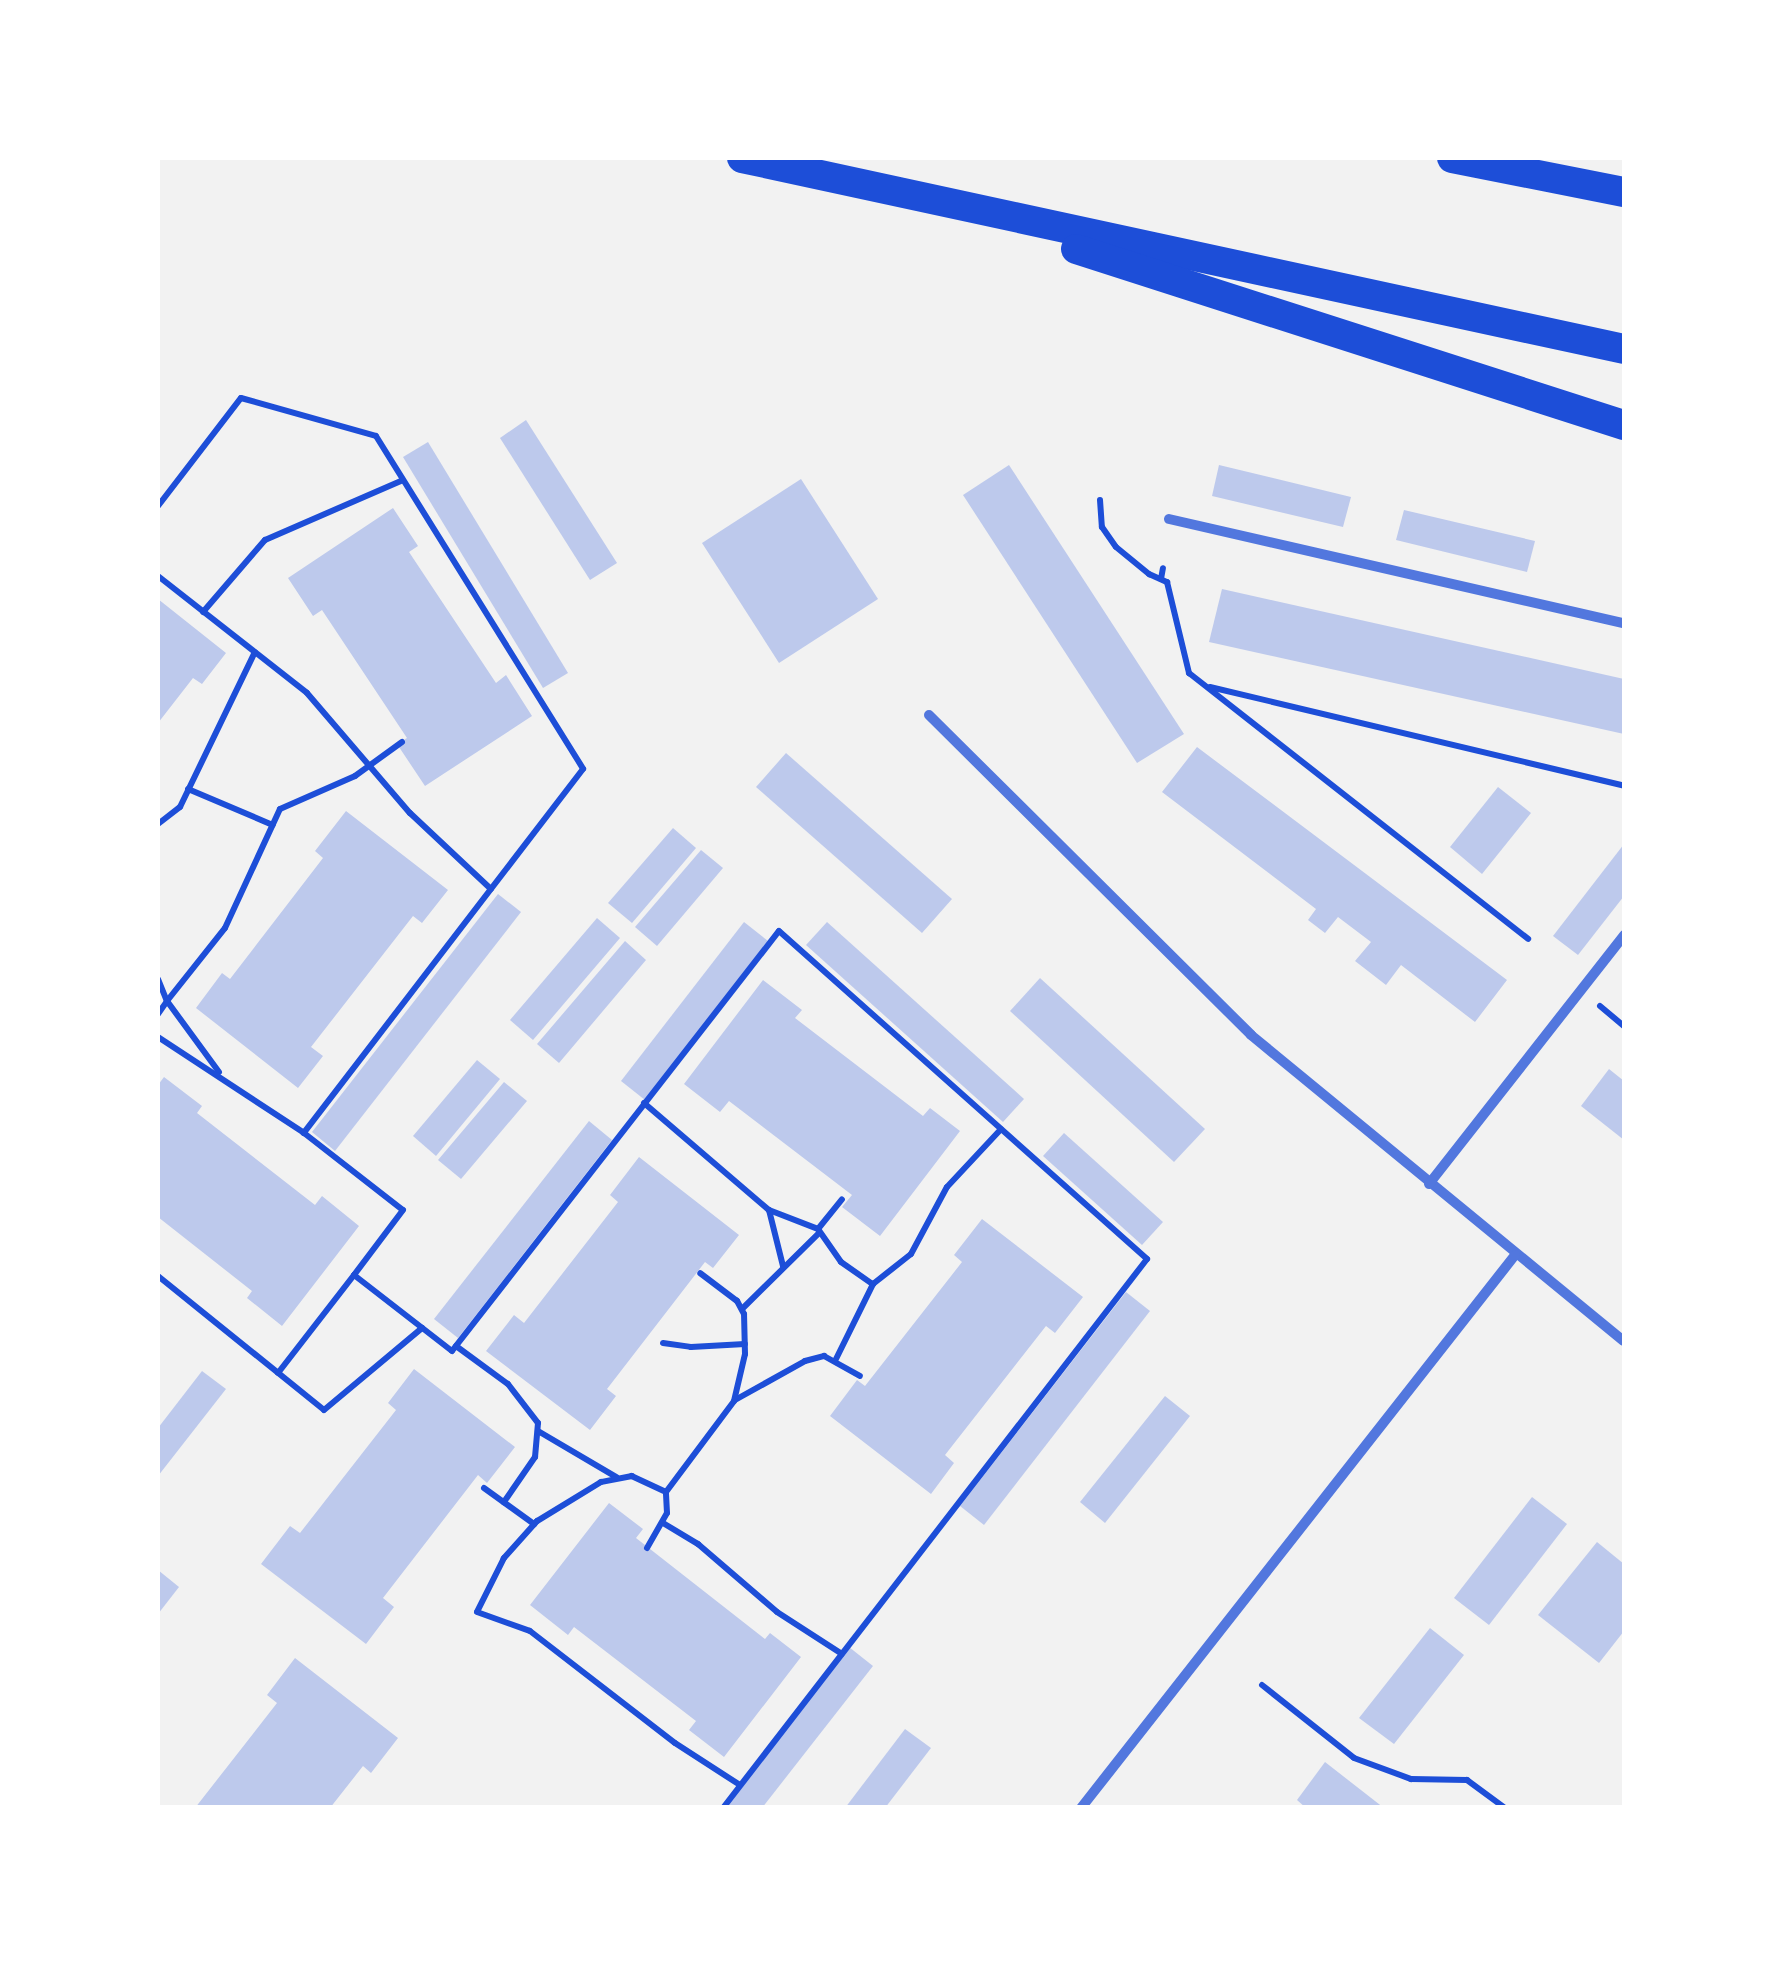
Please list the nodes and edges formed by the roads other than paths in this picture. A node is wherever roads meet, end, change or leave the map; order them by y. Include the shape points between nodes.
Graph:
1 (742, 158) edge
2 (1452, 158) edge
3 (1624, 192) edge
4 (906, 195) junction
5 (1624, 349) edge
6 (1624, 425) edge
7 (1169, 519) dead end
8 (1624, 623) edge
9 (929, 716) dead end
10 (1624, 934) edge
11 (1429, 1184) junction
12 (1515, 1255) junction
13 (1624, 1341) edge
14 (1082, 1808) edge

1 - 4 highway
2 - 3 highway
4 - 5 highway
4 - 6 highway
7 - 8 street
9 - 11 street via 1251,1035
10 - 11 street
11 - 12 street
12 - 13 street
12 - 14 street

